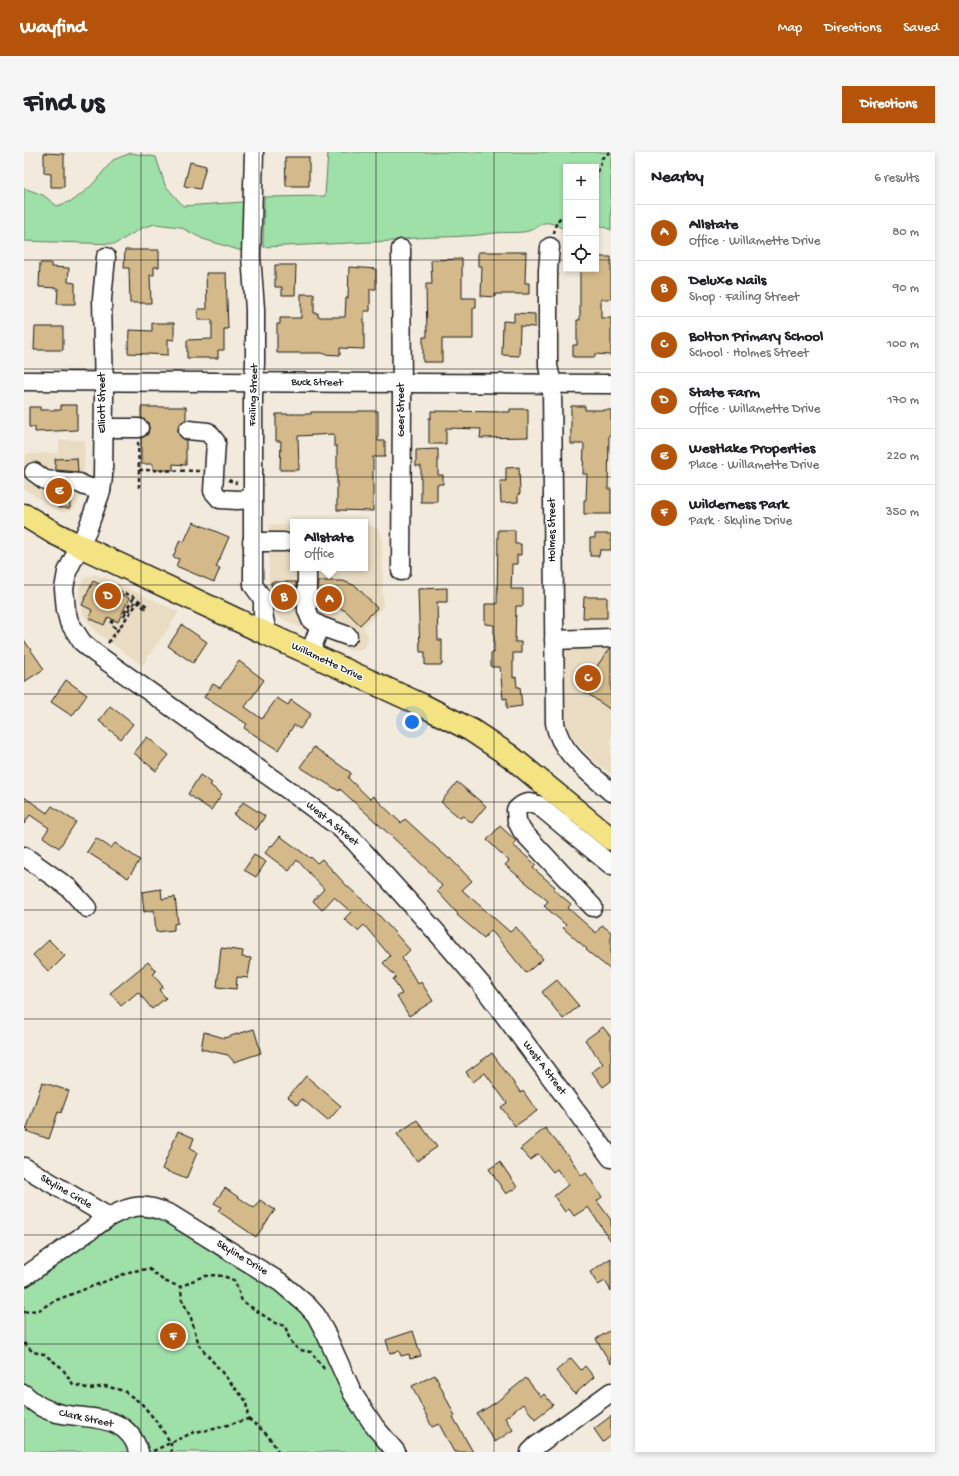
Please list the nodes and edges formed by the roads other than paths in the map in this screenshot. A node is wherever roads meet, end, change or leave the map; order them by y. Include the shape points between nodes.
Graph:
1 (254, 152) edge
2 (550, 247) road end
3 (401, 249) dead end
4 (106, 257) dead end
5 (24, 381) edge
6 (104, 382) junction
7 (254, 382) junction
8 (402, 383) junction
9 (552, 384) junction
10 (611, 384) edge
11 (104, 428) junction
12 (188, 430) dead end
13 (135, 435) road end
14 (34, 472) dead end
15 (101, 491) junction
16 (252, 499) junction
17 (24, 515) edge
18 (252, 542) junction
19 (284, 542) dead end
20 (80, 546) junction
21 (401, 571) dead end
22 (307, 573) dead end
23 (320, 626) junction
24 (267, 634) junction
25 (348, 636) dead end
26 (611, 638) edge
27 (554, 640) junction
28 (310, 654) junction
29 (611, 792) edge
30 (611, 839) edge
31 (24, 856) edge
32 (611, 865) edge
33 (592, 907) dead end
34 (87, 908) dead end
35 (611, 1158) edge
36 (24, 1167) edge
37 (109, 1217) junction
38 (24, 1277) edge
39 (611, 1392) edge
40 (24, 1394) edge
41 (139, 1452) edge
42 (396, 1452) edge
43 (530, 1452) edge

1 - 7 street, Failing Street
2 - 9 street, Holmes Street via 548,366
3 - 8 street, Geer Street
4 - 6 street, Elliott Street via 102,299
5 - 6 street, Buck Street
6 - 7 street, Buck Street
6 - 11 street, Elliott Street
7 - 8 street, Buck Street
7 - 16 street, Failing Street
8 - 9 street, Buck Street
8 - 21 street, Geer Street
9 - 10 street, Buck Street
9 - 27 street, Holmes Street
11 - 13 street
11 - 15 street, Elliott Street
12 - 16 street via 208,432 216,442 213,490 220,499
14 - 15 street via 45,480 79,483
15 - 20 street, Elliott Street
16 - 18 street, Failing Street
17 - 20 main road, Willamette Drive
18 - 19 street
18 - 24 street, Failing Street via 252,585 263,599
20 - 24 main road, Willamette Drive
20 - 35 street, West A Street via 67,572 64,596 69,622 82,642 345,832 474,975
22 - 23 street via 307,610 311,620
23 - 25 street
23 - 28 street
24 - 28 main road, Willamette Drive
26 - 27 street
27 - 29 street, Holmes Street via 555,723 560,741 569,753
28 - 30 main road, Willamette Drive via 422,704 471,730 510,756
31 - 34 street via 69,888
32 - 33 street via 538,805 531,802 523,803 516,810 517,821 522,831
36 - 37 street, Skyline Circle
37 - 38 street, Skyline Drive
37 - 42 street, Skyline Drive via 131,1208 159,1209 276,1279 293,1292 316,1315 353,1394
39 - 43 street
40 - 41 street, Clark Street via 37,1406 61,1414 112,1422 127,1430 136,1442

